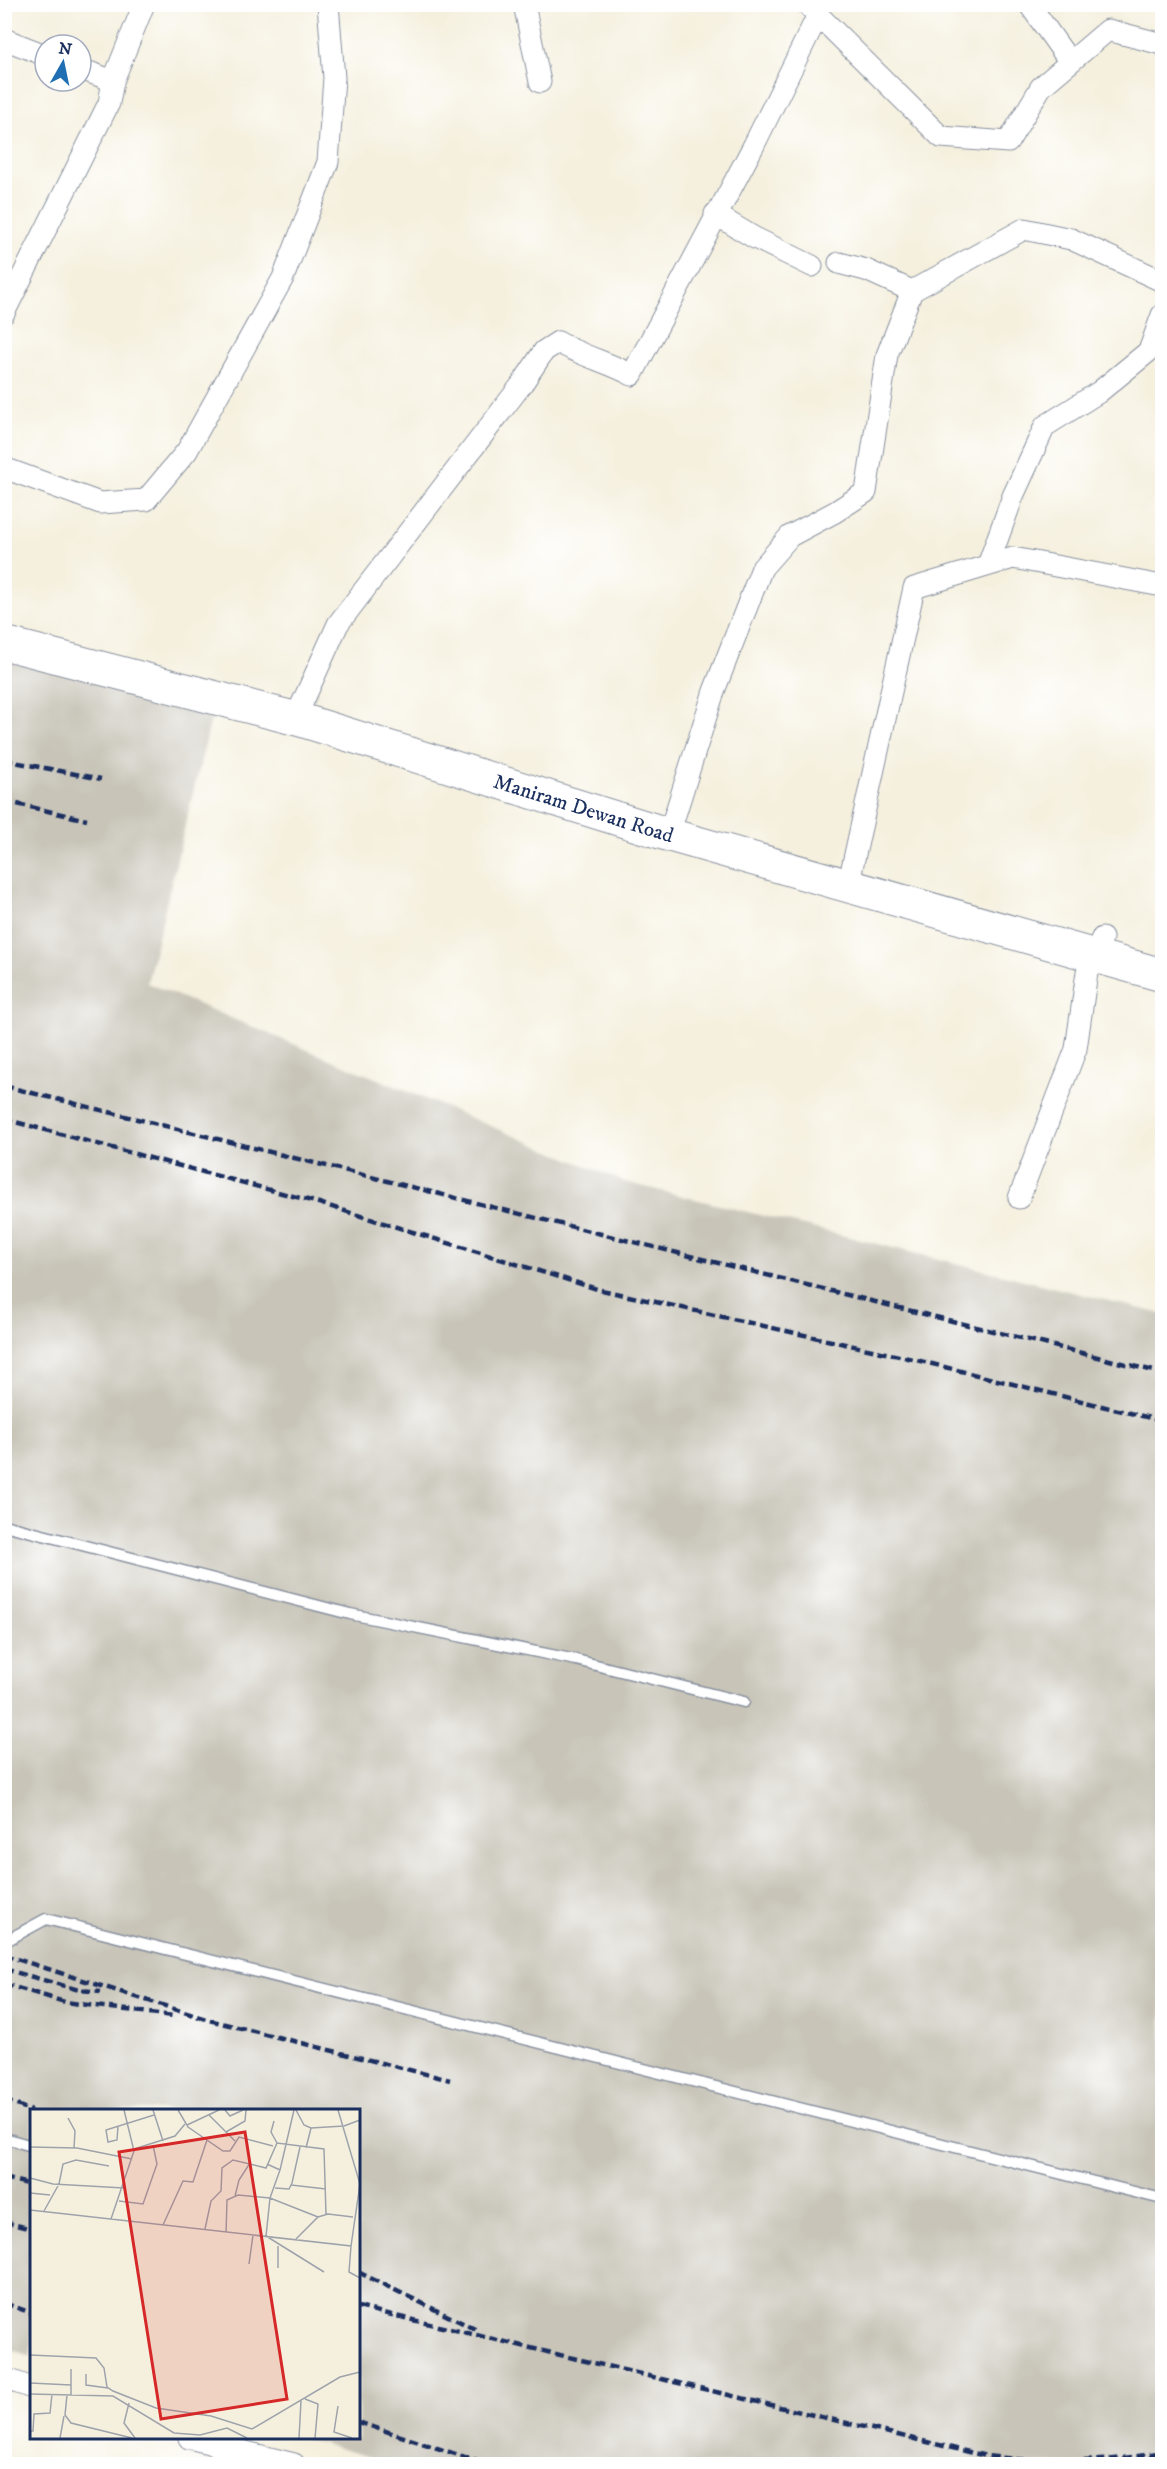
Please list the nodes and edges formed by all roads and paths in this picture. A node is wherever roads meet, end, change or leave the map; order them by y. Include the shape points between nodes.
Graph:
1 (144, 4) edge
2 (328, 4) edge
3 (524, 4) edge
4 (1029, 4) edge
5 (812, 10) edge
6 (4, 39) edge
7 (1162, 44) edge
8 (33, 50) edge
9 (1070, 63) junction
10 (93, 74) edge
11 (113, 81) junction
12 (540, 82) dead end
13 (715, 214) junction
14 (839, 263) dead end
15 (812, 266) dead end
16 (1162, 281) edge
17 (912, 291) junction
18 (4, 313) edge
19 (1162, 315) edge
20 (4, 468) edge
21 (988, 565) junction
22 (1162, 586) edge
23 (4, 625) edge
24 (4, 643) edge
25 (299, 710) junction
26 (445, 754) junction
27 (674, 818) junction
28 (851, 877) junction
29 (1099, 946) junction
30 (1162, 956) edge
31 (1162, 975) edge
32 (1019, 1198) dead end
33 (4, 1525) edge
34 (744, 1702) dead end
35 (4, 1942) edge
36 (4, 2138) edge
37 (30, 2145) edge
38 (1162, 2199) edge
39 (4, 2378) edge
40 (30, 2387) edge
41 (193, 2439) edge
42 (294, 2464) edge

1 - 11 street
2 - 20 street via 334,78 328,162 283,278 187,451 146,500 100,503
3 - 12 street
4 - 9 street
5 - 9 street via 941,137 1008,142 1041,87
5 - 13 street via 754,145
6 - 8 street
7 - 9 street via 1108,30
10 - 11 street
11 - 18 street via 109,103
13 - 15 street
13 - 25 street via 632,375 558,342 544,351 338,624
14 - 17 street via 866,270
16 - 17 street via 1071,239 1024,229
17 - 27 street via 887,355 866,492 790,536 762,568 714,691
19 - 21 street via 1149,351 1099,392 1045,426 1013,496
21 - 22 street via 1013,558
21 - 28 street via 914,588
23 - 25 main road, Maniram Dewan Road
24 - 25 main road, Maniram Dewan Road
25 - 26 main road, Maniram Dewan Road
26 - 27 main road, Maniram Dewan Road
26 - 28 main road, Maniram Dewan Road via 673,836
27 - 28 main road, Maniram Dewan Road
28 - 29 main road, Maniram Dewan Road
29 - 30 main road, Maniram Dewan Road
29 - 31 main road, Maniram Dewan Road
29 - 32 street via 1087,972 1076,1049
33 - 34 lane via 350,1614 576,1660
35 - 38 lane via 46,1919
36 - 37 lane
39 - 40 street
41 - 42 street

